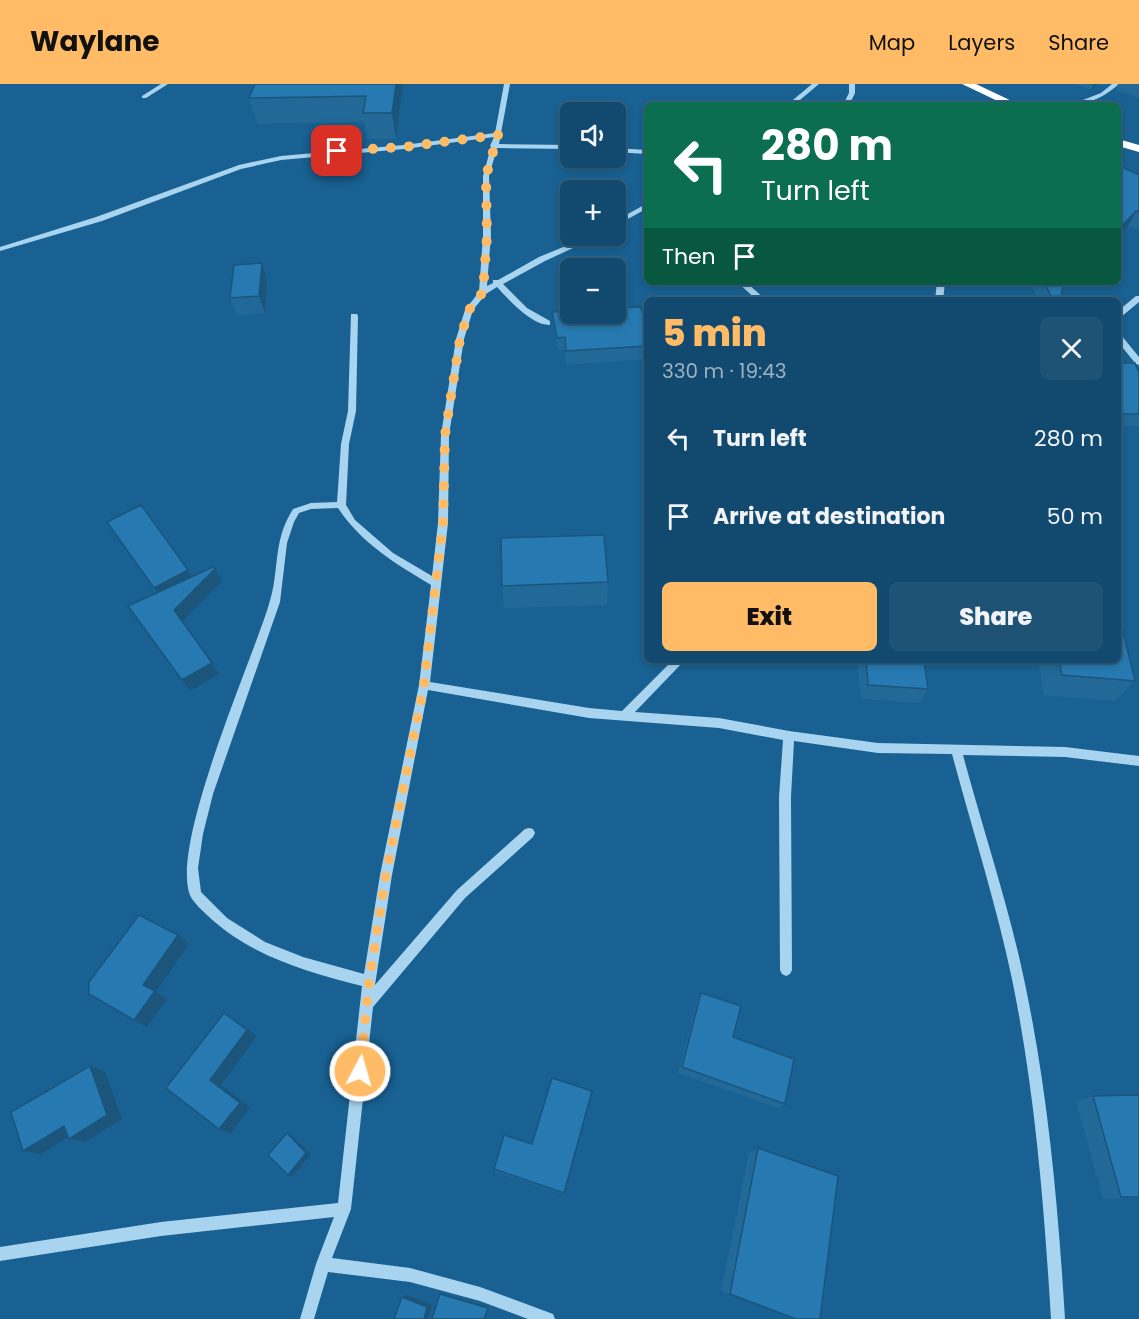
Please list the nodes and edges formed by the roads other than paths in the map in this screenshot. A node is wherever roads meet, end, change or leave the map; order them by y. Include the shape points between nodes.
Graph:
1 (165, 84) edge
2 (507, 84) edge
3 (816, 84) edge
4 (852, 84) edge
5 (967, 84) edge
6 (1116, 84) edge
7 (144, 97) dead end
8 (794, 102) edge
9 (848, 102) edge
10 (996, 102) edge
11 (1081, 102) edge
12 (498, 135) junction
13 (1121, 143) edge
14 (493, 146) junction
15 (560, 147) edge
16 (1139, 150) edge
17 (626, 151) edge
18 (644, 152) edge
19 (644, 207) edge
20 (626, 218) edge
21 (573, 246) edge
22 (0, 249) edge
23 (496, 282) junction
24 (744, 285) edge
25 (483, 292) junction
26 (758, 297) edge
27 (1139, 298) edge
28 (1121, 313) edge
29 (354, 316) dead end
30 (548, 323) dead end
31 (1121, 341) edge
32 (1121, 350) edge
33 (1128, 350) junction
34 (1139, 362) edge
35 (341, 505) junction
36 (436, 583) junction
37 (677, 663) edge
38 (424, 685) junction
39 (624, 716) junction
40 (789, 736) junction
41 (957, 751) junction
42 (1139, 761) edge
43 (529, 833) dead end
44 (786, 970) dead end
45 (369, 982) junction
46 (368, 1003) junction
47 (344, 1209) junction
48 (0, 1254) edge
49 (323, 1264) junction
50 (307, 1319) edge
51 (548, 1319) edge
52 (1058, 1319) edge

1 - 7 street
2 - 12 street
3 - 8 street
4 - 9 street
5 - 10 highway
6 - 11 street
12 - 14 street
12 - 22 street via 281,158 239,167 99,219
13 - 16 highway
14 - 15 street
14 - 25 street via 486,176
17 - 18 street
19 - 20 street
21 - 23 street
23 - 25 street
23 - 30 street via 524,310
24 - 26 street
25 - 36 street via 469,310 460,339 445,435 443,523
27 - 28 street
29 - 35 street via 352,411 345,444
31 - 33 street
32 - 33 street
33 - 34 street
35 - 36 street via 352,522 390,556
35 - 45 street via 296,510 283,532 275,600 208,793 191,863 195,894 214,915 258,945 311,966
36 - 38 street
37 - 39 street
38 - 39 street
38 - 45 street
39 - 40 street via 719,723
40 - 41 street via 878,748
40 - 44 street via 785,797
41 - 42 street via 1065,752
41 - 52 street via 1017,978 1030,1047 1047,1168
43 - 46 street via 461,894
45 - 46 street
46 - 47 street
47 - 48 street via 161,1229
47 - 49 street
49 - 50 street
49 - 51 street via 410,1275 480,1294

